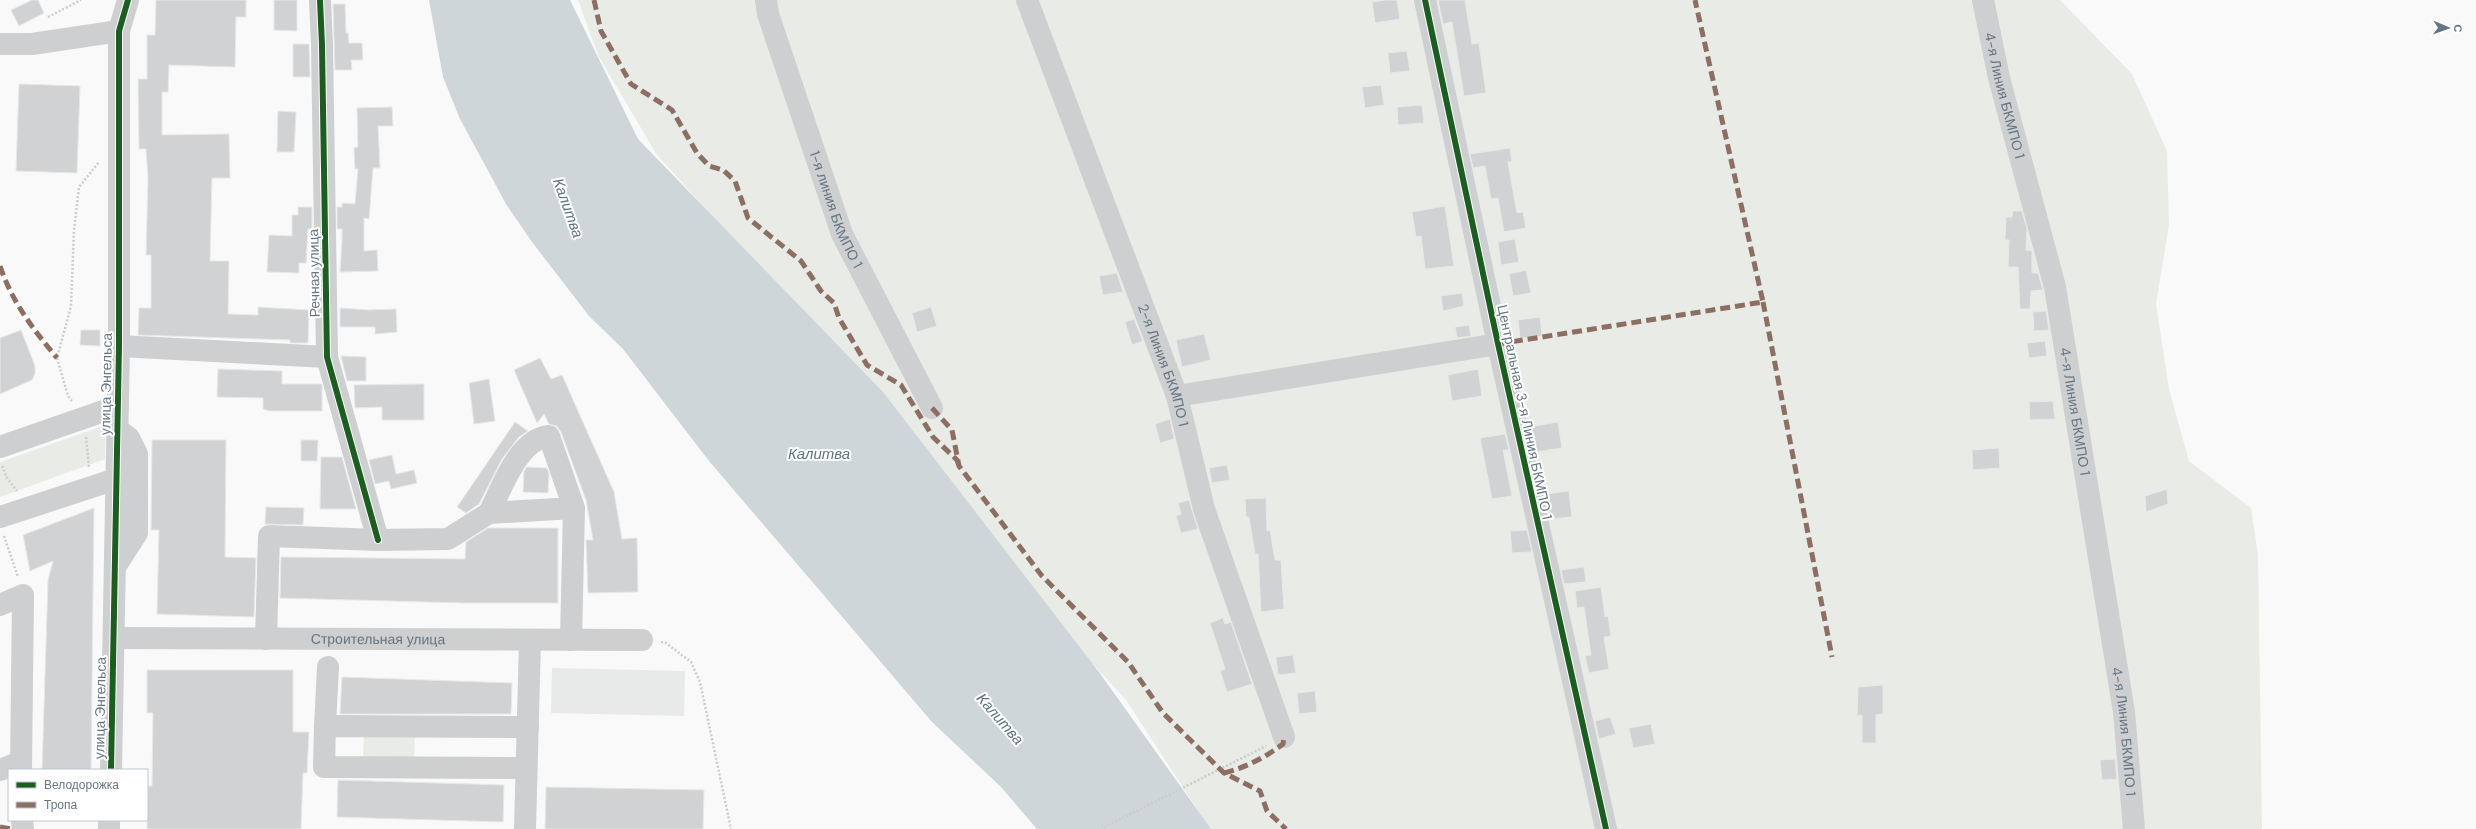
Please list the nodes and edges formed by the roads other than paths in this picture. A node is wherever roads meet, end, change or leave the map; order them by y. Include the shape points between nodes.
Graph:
1 (128, 0) edge
2 (320, 0) edge
3 (766, 0) edge
4 (1027, 0) edge
5 (1425, 0) edge
6 (1983, 0) edge
7 (119, 31) junction
8 (0, 44) edge
9 (1498, 344) junction
10 (119, 346) junction
11 (327, 357) junction
12 (1177, 396) junction
13 (118, 406) junction
14 (932, 408) dead end
15 (118, 430) junction
16 (0, 447) edge
17 (116, 479) junction
18 (574, 508) junction
19 (489, 512) junction
20 (1, 524) edge
21 (378, 540) junction
22 (115, 567) junction
23 (0, 605) edge
24 (114, 638) junction
25 (266, 639) junction
26 (530, 640) junction
27 (571, 640) junction
28 (642, 640) road end
29 (328, 666) dead end
30 (325, 726) junction
31 (528, 727) junction
32 (1284, 737) road end
33 (20, 766) edge
34 (526, 768) junction
35 (111, 769) edge
36 (0, 770) edge
37 (525, 829) edge
38 (1606, 829) edge
39 (2134, 829) edge

1 - 7 street, улица Энгельса
2 - 11 street, Речная улица
3 - 14 street, 1-я линия БКМПО 1 via 768,14 842,234
4 - 12 street, 2-я Линия БКМПО 1
5 - 9 street, Центральная 3-я Линия БКМПО 1
6 - 39 street, 4-я Линия БКМПО 1 via 1999,78 2055,287 2124,712
7 - 8 street via 32,44
7 - 10 street, улица Энгельса
9 - 12 street
9 - 38 street, Центральная 3-я Линия БКМПО 1
10 - 11 street
10 - 13 street, улица Энгельса
11 - 21 street, Речная улица
12 - 32 street, 2-я Линия БКМПО 1 via 1204,509
13 - 15 street, улица Энгельса
13 - 16 street
15 - 17 street, улица Энгельса
15 - 22 street via 129,438 138,454 137,533
17 - 20 street via 90,487
17 - 22 street, улица Энгельса
18 - 19 street
18 - 19 street via 549,436 541,437 522,449
18 - 27 street
19 - 21 street via 448,539
21 - 25 street via 269,536
22 - 24 street, улица Энгельса
23 - 33 street via 23,595
24 - 25 street, Строительная улица
24 - 35 street, улица Энгельса
25 - 26 street, Строительная улица
26 - 27 street, Строительная улица
26 - 31 street
27 - 28 street, Строительная улица
29 - 30 street
30 - 31 street
30 - 34 street via 324,767
31 - 34 street
33 - 36 street
34 - 37 street

